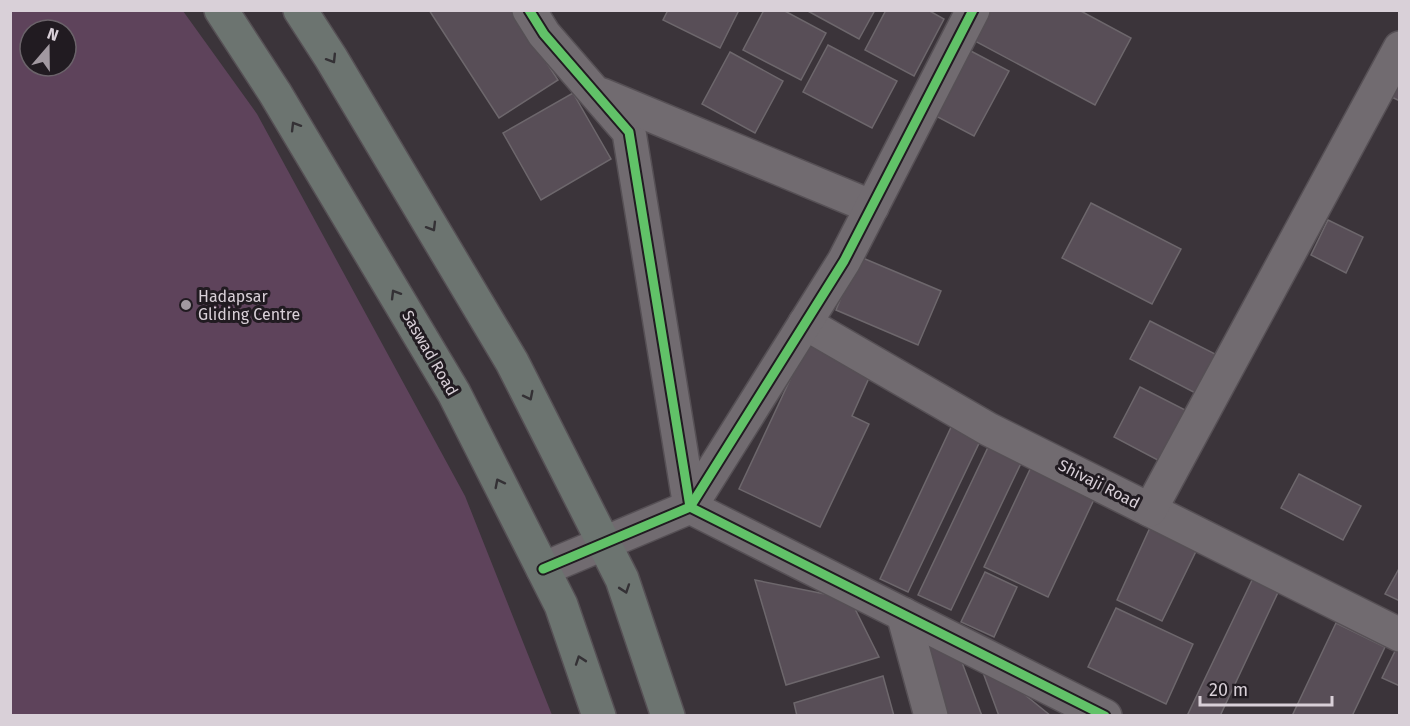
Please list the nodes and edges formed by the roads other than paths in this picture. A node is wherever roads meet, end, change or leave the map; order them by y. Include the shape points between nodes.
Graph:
1 (221, 10) edge
2 (300, 10) edge
3 (529, 10) edge
4 (974, 10) edge
5 (1400, 48) edge
6 (595, 92) junction
7 (872, 207) junction
8 (805, 323) junction
9 (690, 507) junction
10 (1150, 510) junction
11 (603, 543) junction
12 (543, 569) junction
13 (903, 614) junction
14 (1400, 635) edge
15 (599, 716) edge
16 (668, 716) edge
17 (931, 716) edge
18 (1105, 716) edge

12 -> 1 highway, Saswad Road via 454,393
2 -> 11 highway via 512,362
3 - 6 street via 544,34
4 - 7 street
5 - 10 street
6 - 7 street
6 - 9 street via 629,132
7 - 8 street
8 - 9 street
8 - 10 street, Shivaji Road via 988,429
9 - 11 street
9 - 13 street
10 - 14 street, Shivaji Road
11 - 12 street
11 -> 16 highway via 622,579
15 -> 12 highway, Saswad Road via 561,605
13 - 17 street
13 - 18 street

